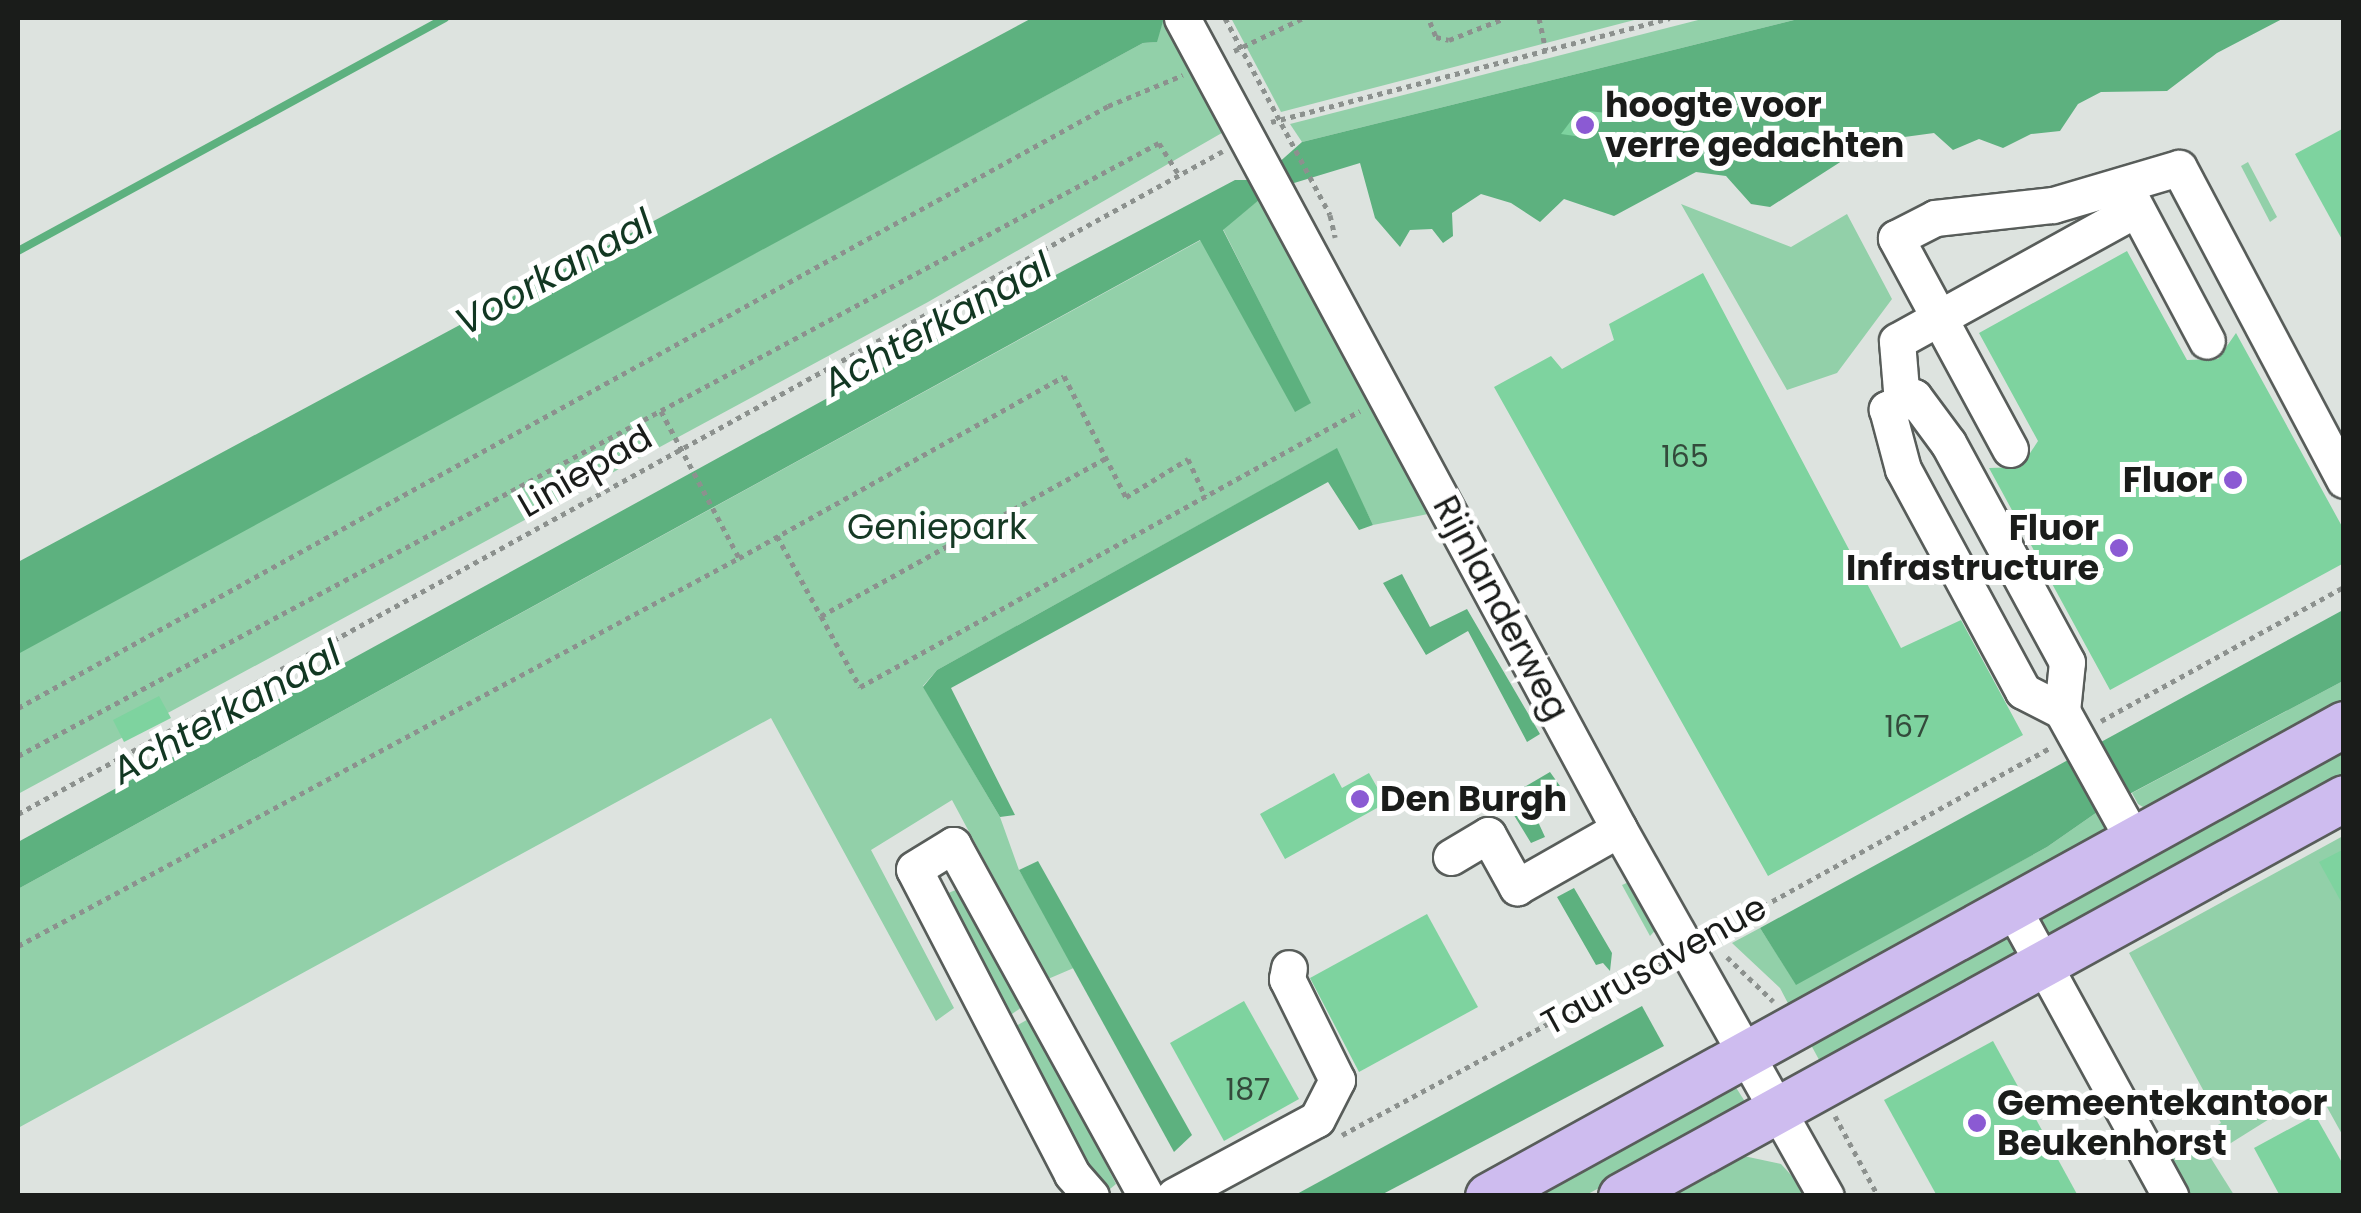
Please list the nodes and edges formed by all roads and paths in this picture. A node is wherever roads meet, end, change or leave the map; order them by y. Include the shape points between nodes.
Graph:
1 (1224, 18) edge
2 (1303, 18) edge
3 (1505, 18) edge
4 (1539, 18) edge
5 (1670, 18) edge
6 (1430, 22) dead end
7 (1194, 39) edge
8 (1240, 48) junction
9 (1546, 50) junction
10 (1275, 120) junction
11 (2130, 197) junction
12 (1330, 215) dead end
13 (1939, 318) junction
14 (2207, 341) dead end
15 (1388, 396) junction
16 (1902, 402) junction
17 (661, 411) junction
18 (680, 445) junction
19 (2010, 450) dead end
20 (1106, 458) junction
21 (2344, 480) edge
22 (1205, 496) junction
23 (777, 536) junction
24 (739, 558) junction
25 (2344, 588) edge
26 (821, 616) junction
27 (18, 708) edge
28 (2344, 724) edge
29 (2074, 730) junction
30 (18, 756) edge
31 (2344, 798) edge
32 (18, 814) edge
33 (2125, 824) junction
34 (1619, 829) junction
35 (1451, 856) dead end
36 (2011, 906) junction
37 (18, 946) edge
38 (1689, 947) junction
39 (2042, 963) junction
40 (1288, 968) dead end
41 (1745, 1052) junction
42 (1817, 1085) junction
43 (1778, 1106) junction
44 (1332, 1140) dead end
45 (1091, 1196) edge
46 (1146, 1196) edge
47 (1174, 1196) edge
48 (1488, 1196) edge
49 (1620, 1196) edge
50 (1826, 1196) edge
51 (1878, 1196) edge
52 (2170, 1196) edge

1 - 8 path
2 - 8 path
3 - 6 path via 1449,40 1436,37
4 - 9 path
5 - 9 path
7 - 8 path
7 - 15 street, Rijnlanderweg
7 - 27 path via 1108,106
8 - 10 path
9 - 10 path
10 - 12 path
11 - 13 street
11 - 13 street via 1935,218 1896,238
11 - 14 street
11 - 21 street via 2179,168
13 - 16 street via 1897,341
13 - 19 street
15 - 22 path
15 - 34 street, Rijnlanderweg
16 - 29 street via 1914,397 1948,444 2067,662
16 - 29 street via 1887,409 1903,469 2023,692
17 - 18 path
17 - 18 path, Liniepad via 1159,143 1179,175 795,392
17 - 30 path
18 - 24 path
18 - 32 path, Liniepad
20 - 22 path via 1126,496 1188,459
20 - 23 path via 1064,376
20 - 26 path
22 - 26 path via 858,684
23 - 24 path
23 - 26 path
24 - 37 path
25 - 29 path, Taurusavenue
28 - 33 main road
29 - 33 street
29 - 38 path, Taurusavenue
31 - 39 main road
33 - 36 main road
34 - 35 street via 1516,887 1488,835
34 - 38 street, Rijnlanderweg
36 - 39 street
36 - 41 main road
38 - 41 street, Rijnlanderweg
38 - 44 path, Taurusavenue
39 - 42 main road
39 - 52 street
40 - 47 street via 1287,979 1337,1080 1317,1119
41 - 43 street, Rijnlanderweg
41 - 48 main road
42 - 43 main road
42 - 51 path
43 - 49 main road
43 - 50 street, Rijnlanderweg
45 - 46 street via 1072,1174 914,869 954,845

